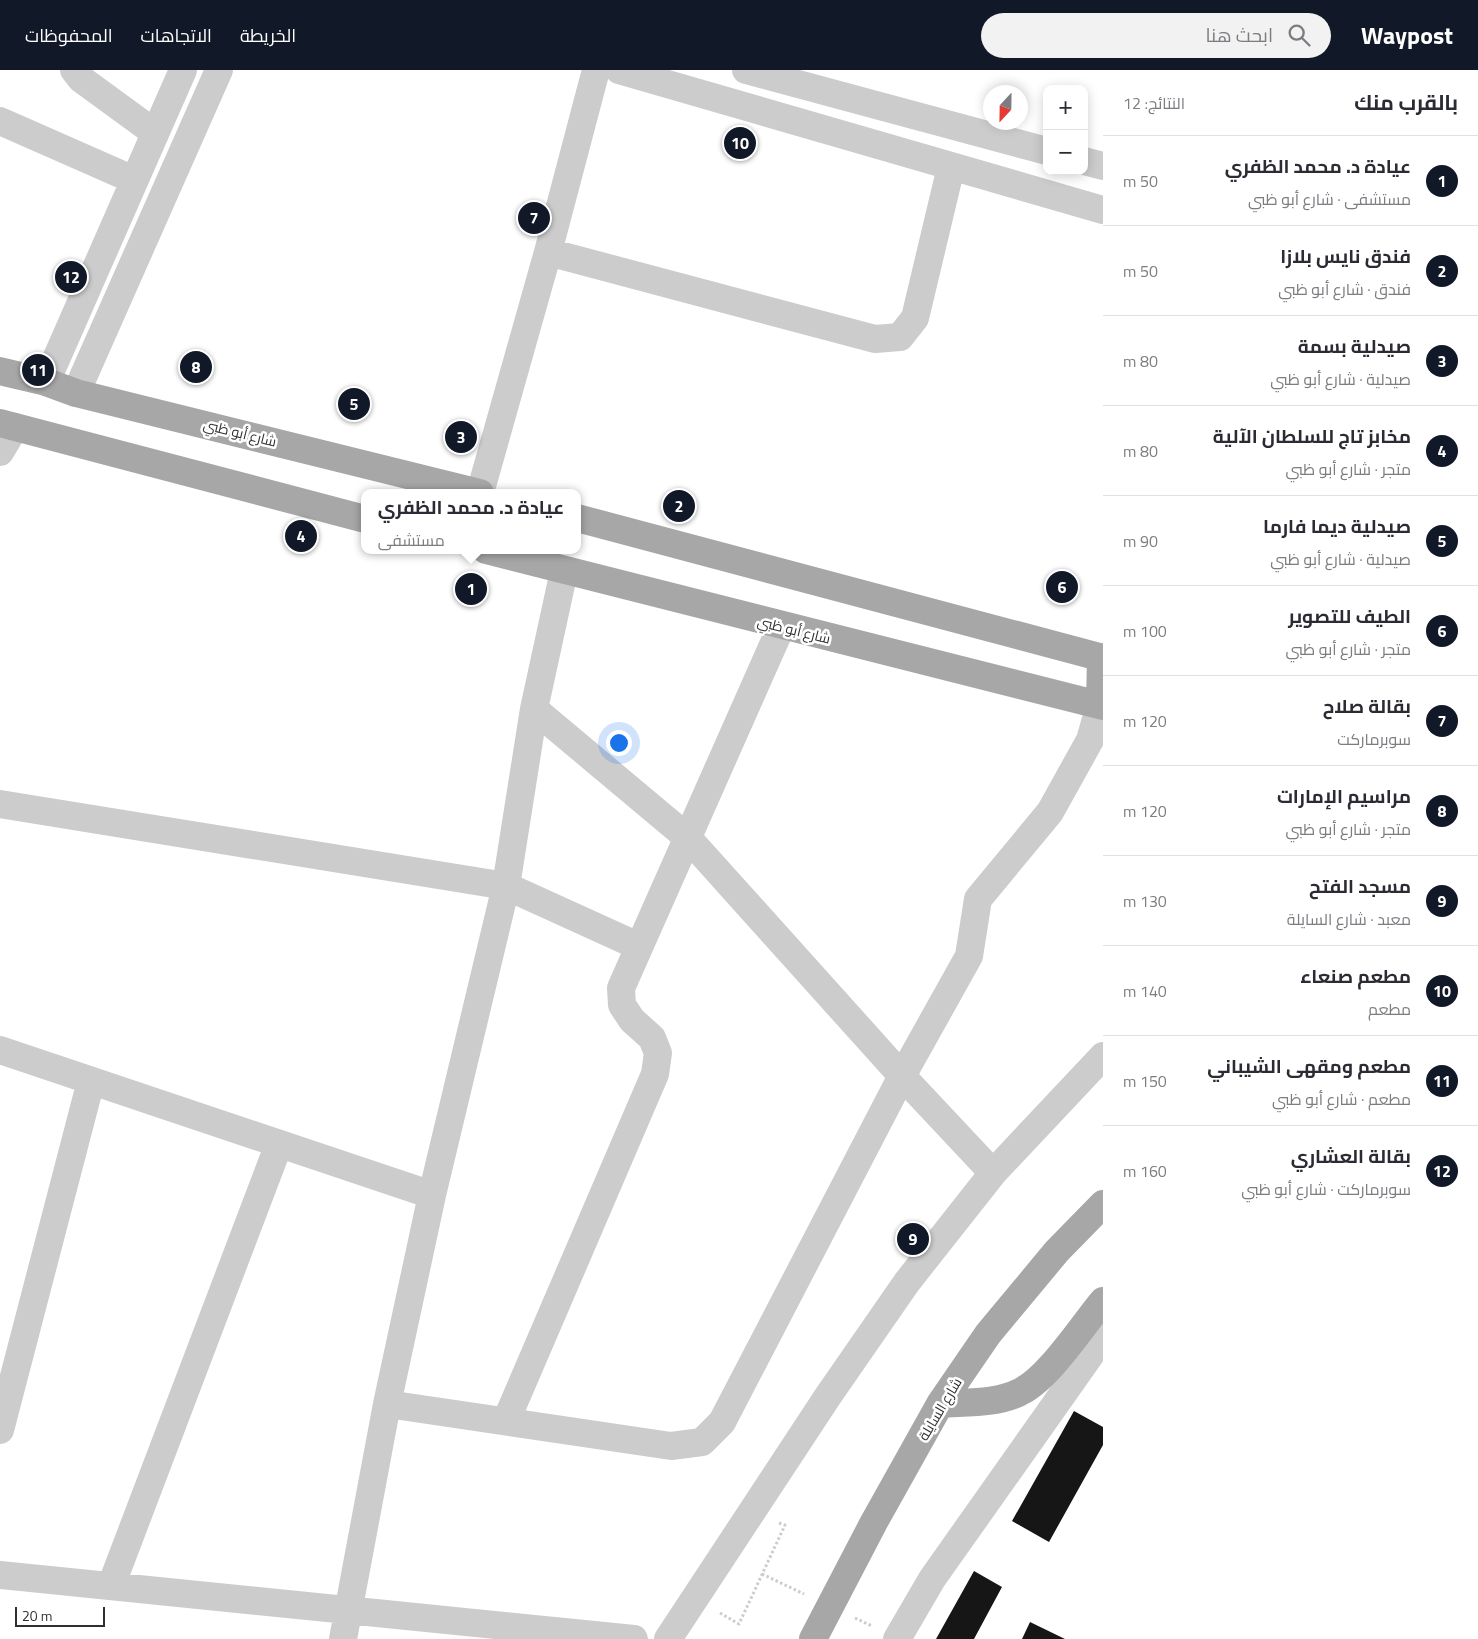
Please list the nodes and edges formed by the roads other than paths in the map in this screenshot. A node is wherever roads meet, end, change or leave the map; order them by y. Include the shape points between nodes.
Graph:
1 (74, 70) edge
2 (183, 70) edge
3 (219, 70) edge
4 (596, 70) edge
5 (619, 70) edge
6 (746, 70) edge
7 (0, 121) edge
8 (155, 133) junction
9 (1043, 150) edge
10 (1088, 162) edge
11 (951, 166) junction
12 (1103, 166) edge
13 (134, 180) junction
14 (1103, 210) edge
15 (548, 252) junction
16 (0, 371) edge
17 (46, 382) junction
18 (76, 393) junction
19 (7, 425) edge
20 (0, 452) edge
21 (464, 489) edge
22 (481, 489) edge
23 (361, 517) edge
24 (581, 519) edge
25 (501, 554) edge
26 (564, 571) junction
27 (781, 627) junction
28 (1102, 654) edge
29 (1102, 706) edge
30 (534, 709) junction
31 (0, 804) edge
32 (688, 838) junction
33 (506, 886) junction
34 (638, 946) junction
35 (0, 1050) edge
36 (1103, 1056) edge
37 (902, 1076) junction
38 (92, 1081) junction
39 (280, 1144) junction
40 (993, 1173) junction
41 (432, 1195) junction
42 (1103, 1204) edge
43 (1103, 1300) edge
44 (1103, 1337) edge
45 (387, 1404) junction
46 (940, 1404) junction
47 (506, 1421) junction
48 (0, 1430) edge
49 (0, 1575) edge
50 (111, 1586) junction
51 (349, 1610) junction
52 (343, 1639) edge
53 (634, 1639) edge
54 (668, 1639) edge
55 (813, 1639) edge
56 (897, 1639) edge

1 - 8 street via 81,79
2 - 8 street
3 - 18 street
4 - 15 street
5 - 11 street
6 - 9 street
7 - 13 street
8 - 13 street
10 - 12 street
11 - 14 street
11 - 15 street via 915,318 900,337 876,339
13 - 17 street
15 - 22 street
16 - 17 main road, شارع أبو ظبي
17 - 18 main road, شارع أبو ظبي
18 - 21 main road, شارع أبو ظبي
19 - 20 street
19 - 23 main road
24 - 28 main road
25 - 26 main road, شارع أبو ظبي
26 - 27 main road, شارع أبو ظبي
26 - 30 street
27 - 29 main road, شارع أبو ظبي
27 - 32 street
28 - 29 main road
29 - 37 street via 1090,740 1050,812 978,899 968,956
30 - 32 street
30 - 33 street
31 - 33 street
32 - 34 street
32 - 37 street
33 - 34 street
33 - 41 street
34 - 47 street via 621,988 622,1005 632,1020 652,1038 658,1053 655,1074
35 - 38 street
36 - 40 street
37 - 40 street
37 - 47 street via 722,1422 702,1442 671,1446
38 - 39 street
38 - 48 street
39 - 41 street
39 - 50 street
40 - 54 street via 907,1282
41 - 45 street
42 - 46 main road, شارع السايلة via 1057,1251 988,1334
43 - 46 main road via 1035,1383 1020,1393 1002,1398
44 - 56 street via 932,1580
45 - 47 street
45 - 51 street
46 - 55 main road, شارع السايلة
49 - 50 street
50 - 51 street
51 - 52 street
51 - 53 street

